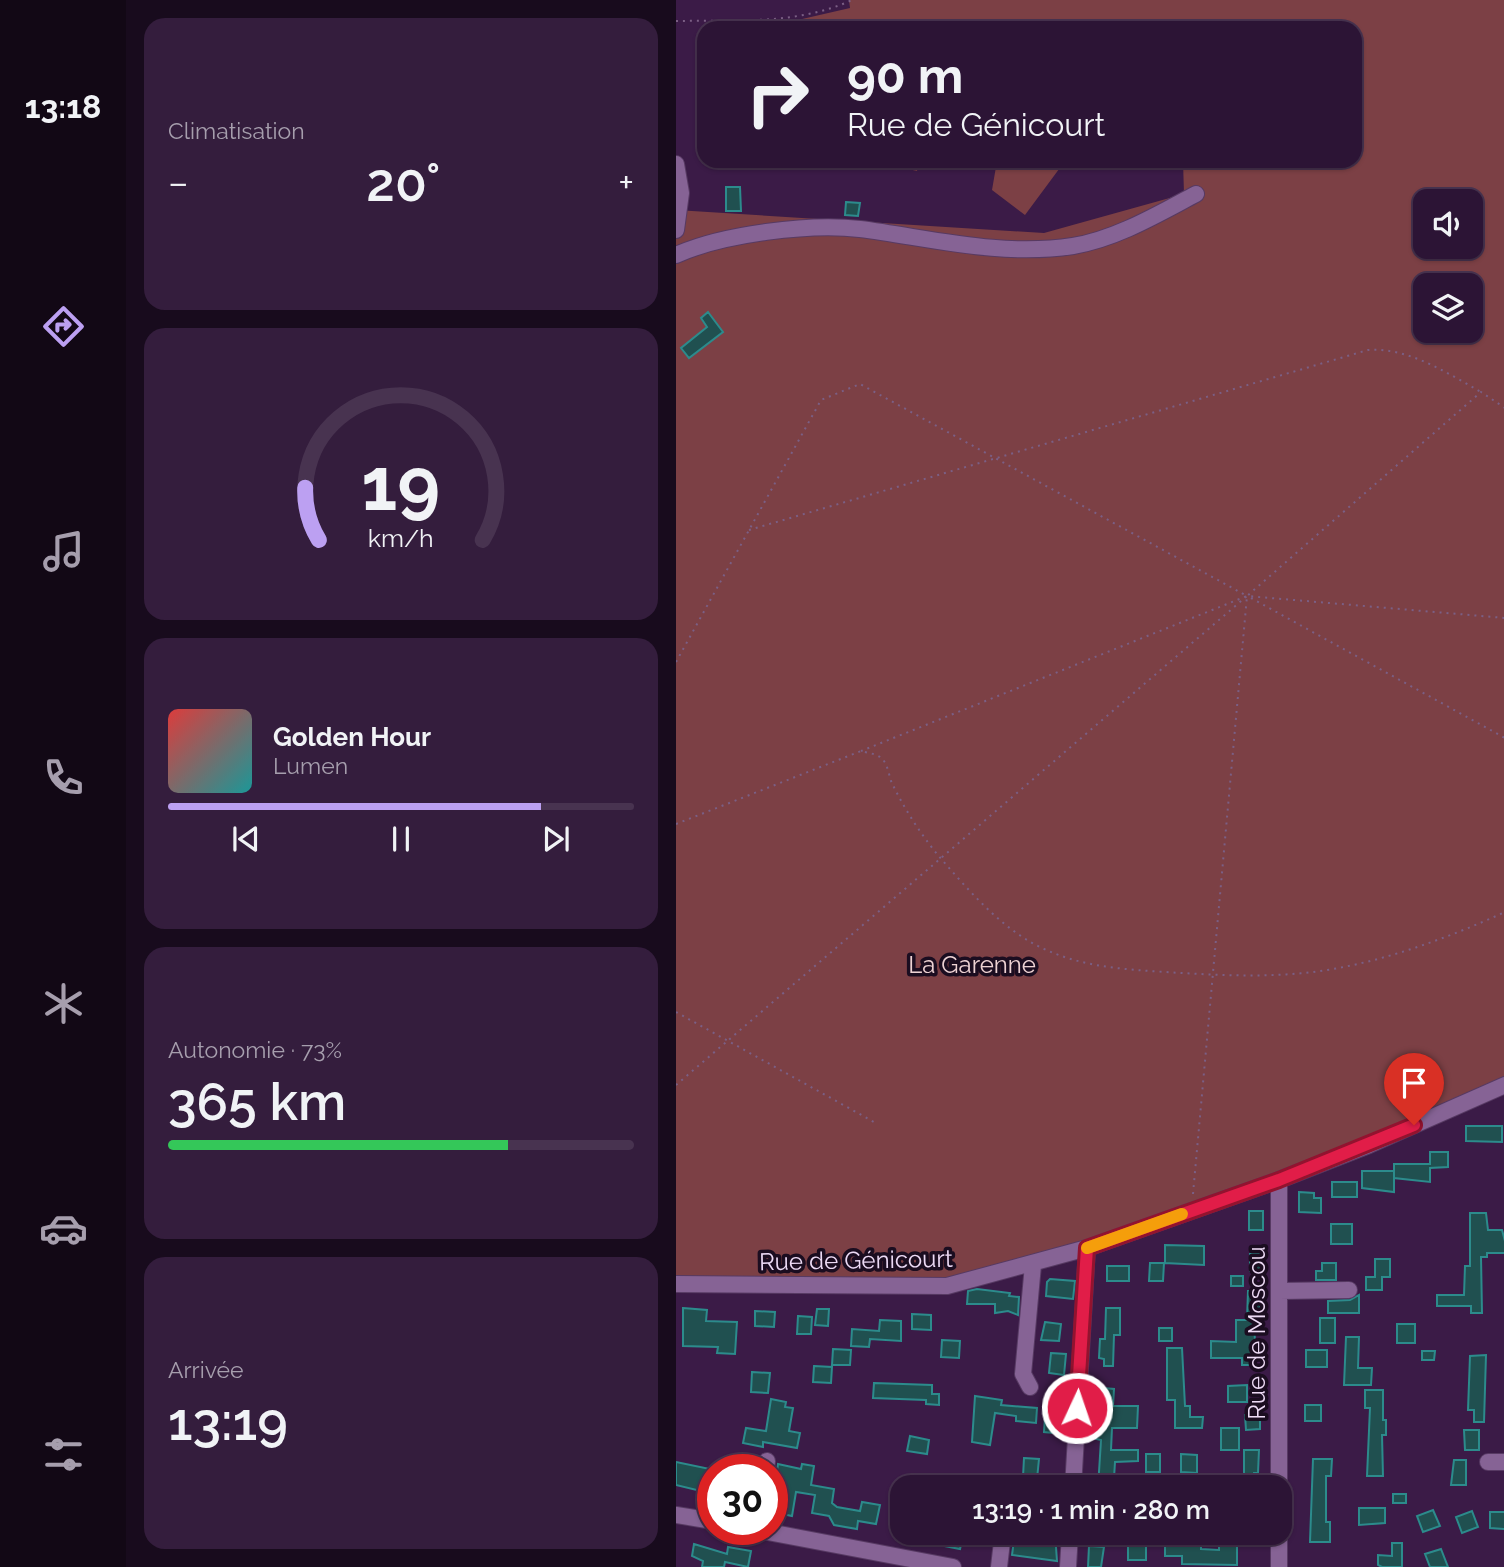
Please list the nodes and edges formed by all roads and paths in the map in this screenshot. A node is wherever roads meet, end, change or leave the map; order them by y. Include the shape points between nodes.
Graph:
1 (852, 0) edge
2 (676, 21) edge
3 (676, 164) edge
4 (1196, 194) dead end
5 (676, 230) edge
6 (676, 255) edge
7 (1481, 392) junction
8 (1504, 408) edge
9 (994, 457) junction
10 (748, 530) junction
11 (1247, 596) junction
12 (1504, 618) edge
13 (676, 662) edge
14 (1504, 738) edge
15 (861, 751) junction
16 (676, 824) edge
17 (940, 858) junction
18 (1504, 912) edge
19 (1214, 975) junction
20 (676, 1012) edge
21 (728, 1041) junction
22 (676, 1085) edge
23 (1504, 1085) edge
24 (874, 1122) dead end
25 (1279, 1180) junction
26 (1192, 1199) dead end
27 (1087, 1248) junction
28 (1033, 1265) junction
29 (676, 1283) edge
30 (1349, 1290) dead end
31 (1279, 1291) junction
32 (1030, 1387) dead end
33 (1074, 1475) edge
34 (1279, 1475) edge
35 (676, 1515) edge
36 (697, 1518) edge
37 (788, 1537) edge
38 (1002, 1545) edge
39 (1069, 1545) edge
40 (1279, 1545) edge
41 (951, 1567) edge
42 (999, 1567) edge
43 (1068, 1567) edge
44 (1279, 1567) edge

1 - 2 path via 827,11 781,19
3 - 5 street via 681,193
4 - 6 street via 1143,222 1074,246 968,247 825,228 751,234
7 - 8 path
7 - 9 path via 1405,354 1387,348 1368,350
7 - 11 path
9 - 10 path
9 - 10 path via 860,384 821,400
9 - 11 path
10 - 13 path
11 - 12 path
11 - 14 path
11 - 15 path
11 - 17 path
11 - 19 path
15 - 16 path
15 - 17 path via 884,761 912,818
17 - 19 path via 1007,926 1074,961 1103,968
17 - 21 path
18 - 19 path via 1426,942 1315,972
19 - 26 path
20 - 21 path
21 - 22 path
21 - 24 path
23 - 25 street, Rue de Génicourt
25 - 27 street, Rue de Génicourt
25 - 31 street, Rue de Moscou
27 - 28 street, Rue de Génicourt
27 - 33 street
28 - 29 street, Rue de Génicourt via 947,1286
28 - 32 street via 1023,1374
30 - 31 street
31 - 34 street, Rue de Moscou
35 - 36 street
37 - 41 street
38 - 42 street
39 - 43 street
40 - 44 street

